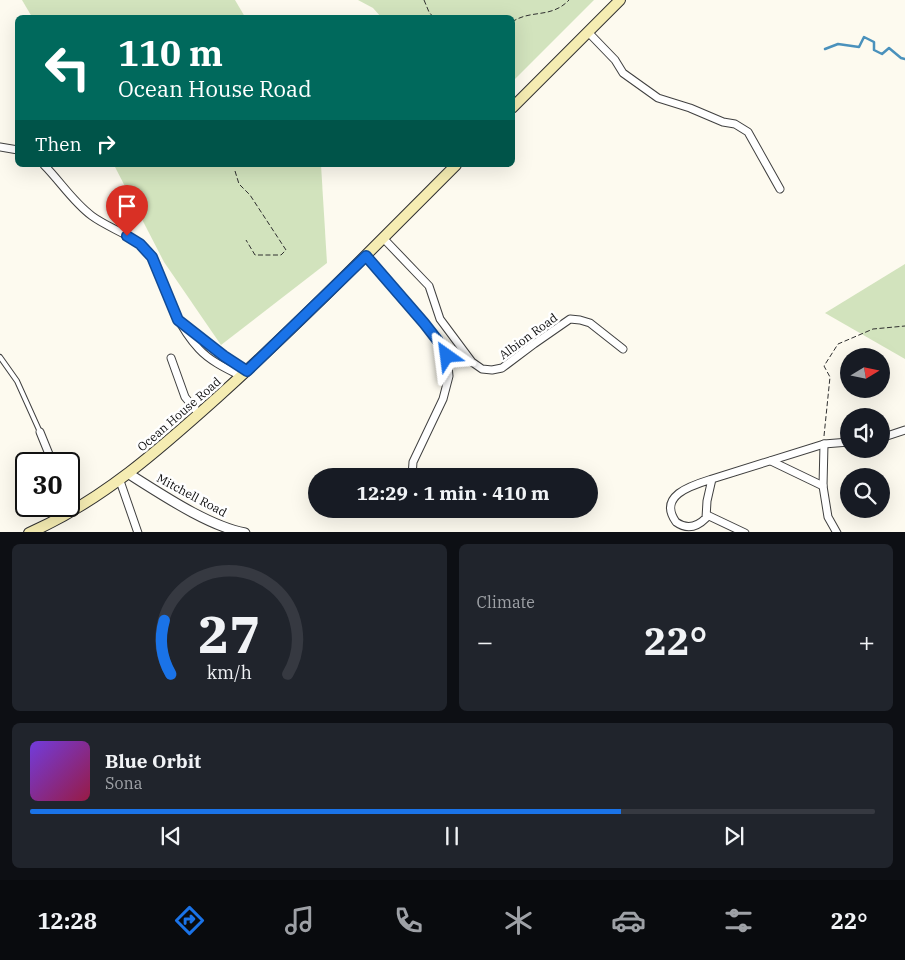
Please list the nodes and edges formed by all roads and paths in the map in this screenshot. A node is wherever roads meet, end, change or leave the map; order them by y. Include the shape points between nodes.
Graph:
1 (424, 0) edge
2 (569, 0) edge
3 (620, 0) edge
4 (432, 15) edge
5 (515, 20) edge
6 (588, 32) junction
7 (515, 105) edge
8 (0, 147) edge
9 (15, 150) edge
10 (46, 167) edge
11 (454, 167) edge
12 (236, 171) dead end
13 (780, 189) dead end
14 (383, 238) junction
15 (246, 240) dead end
16 (366, 256) junction
17 (905, 326) edge
18 (623, 349) dead end
19 (0, 357) edge
20 (171, 358) dead end
21 (244, 374) junction
22 (199, 414) junction
23 (905, 430) edge
24 (40, 432) joint
25 (890, 435) edge
26 (840, 443) edge
27 (824, 444) junction
28 (48, 452) edge
29 (771, 461) junction
30 (413, 468) edge
31 (129, 474) junction
32 (712, 479) junction
33 (120, 481) junction
34 (823, 486) junction
35 (80, 501) edge
36 (707, 515) junction
37 (54, 517) edge
38 (32, 532) edge
39 (138, 532) edge
40 (245, 532) edge
41 (745, 532) edge
42 (837, 532) edge

1 - 4 path
2 - 5 path via 551,13
3 - 6 main road
6 - 7 main road
6 - 13 street via 623,73 658,98 735,124 748,132
8 - 9 street
10 - 21 street via 92,216 147,250 178,320
11 - 14 main road, Ocean House Road
12 - 15 path via 239,184 250,195 286,250 281,255 255,255
14 - 16 main road, Ocean House Road
14 - 18 street, Albion Road via 429,286 440,319 472,362 482,369 502,368 570,320 590,323
16 - 21 main road, Ocean House Road
16 - 30 street via 424,323 447,356 449,376 443,399
17 - 27 path via 873,329 838,344 824,366 830,377
19 - 24 lane via 17,381
20 - 22 street via 185,397
21 - 22 main road, Ocean House Road
22 - 31 main road, Ocean House Road
23 - 25 street
24 - 28 street
26 - 27 street
27 - 29 street
27 - 34 street
29 - 32 street
29 - 34 street
31 - 33 main road, Ocean House Road
31 - 40 street, Mitchell Road via 203,518
32 - 36 street via 706,501
32 - 36 street via 680,492 672,508 676,522 685,527 698,525
33 - 35 main road, Ocean House Road
33 - 39 street
34 - 42 street via 828,517
36 - 41 street
37 - 38 main road, Ocean House Road

